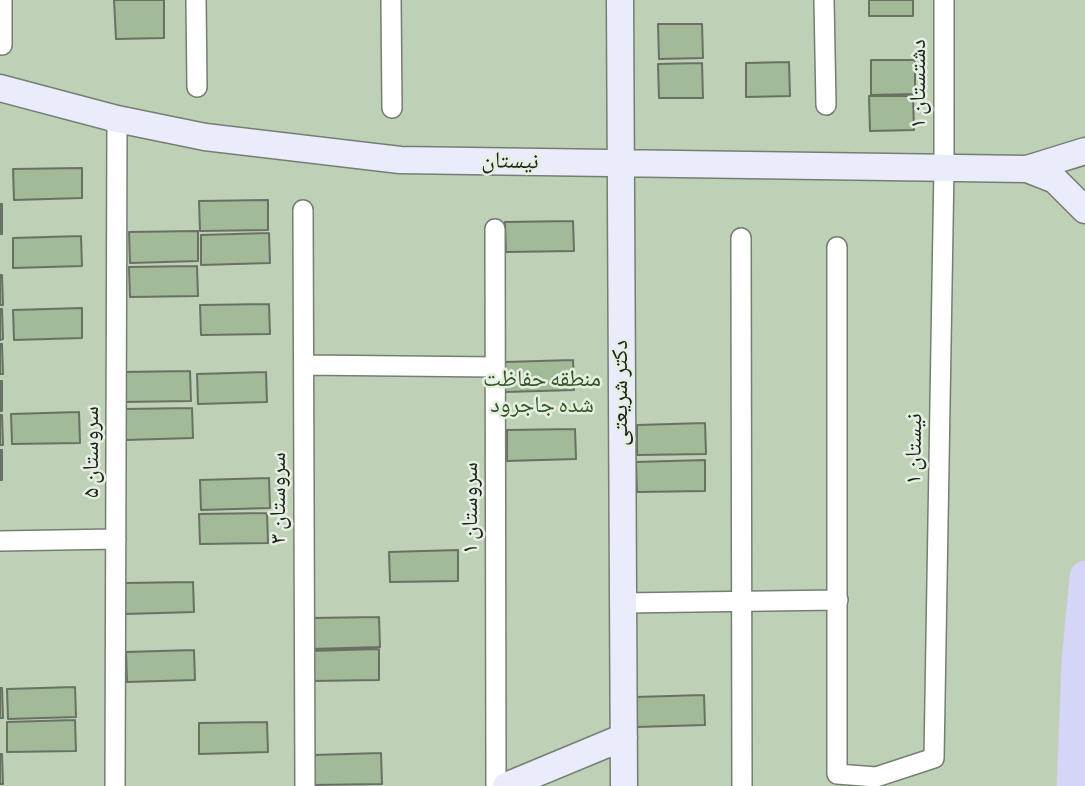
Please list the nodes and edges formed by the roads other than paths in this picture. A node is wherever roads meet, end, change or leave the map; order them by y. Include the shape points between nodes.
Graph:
1 (2, 0) edge
2 (196, 0) edge
3 (391, 0) edge
4 (620, 0) edge
5 (824, 0) edge
6 (944, 0) edge
7 (2, 45) edge
8 (197, 87) dead end
9 (0, 88) edge
10 (826, 105) dead end
11 (392, 107) dead end
12 (117, 119) junction
13 (1085, 151) edge
14 (620, 163) junction
15 (944, 167) junction
16 (1027, 169) junction
17 (303, 210) dead end
18 (1085, 210) edge
19 (495, 229) dead end
20 (741, 238) dead end
21 (837, 247) dead end
22 (304, 365) junction
23 (495, 367) junction
24 (116, 539) junction
25 (0, 541) edge
26 (1085, 576) edge
27 (838, 600) junction
28 (741, 601) junction
29 (623, 603) junction
30 (624, 737) junction
31 (115, 786) edge
32 (305, 786) edge
33 (496, 786) edge
34 (506, 786) edge
35 (624, 786) edge
36 (742, 786) edge
37 (1072, 786) edge

1 - 7 street
2 - 8 street
3 - 11 street
4 - 14 street, دکتر شریعتی
5 - 10 street
6 - 15 street, دشتستان ۱
9 - 12 street, نیستان
12 - 14 street, نیستان via 205,137 400,160
12 - 24 street, سروستان ۵
13 - 16 street
14 - 15 street, نیستان
14 - 29 street, دکتر شریعتی
15 - 16 street, نیستان
15 - 27 street, نیستان ۱ via 934,758 876,777 837,774
16 - 18 street via 1055,180
17 - 22 street, سروستان ۳
19 - 23 street, سروستان ۱
20 - 28 street
21 - 27 street
22 - 23 street
22 - 32 street, سروستان ۳
23 - 33 street, سروستان ۱
24 - 25 street
24 - 31 street, سروستان ۵
26 - 37 main road
27 - 28 street
28 - 29 street
28 - 36 street
29 - 30 street, دکتر شریعتی
30 - 34 street
30 - 35 street, دکتر شریعتی

